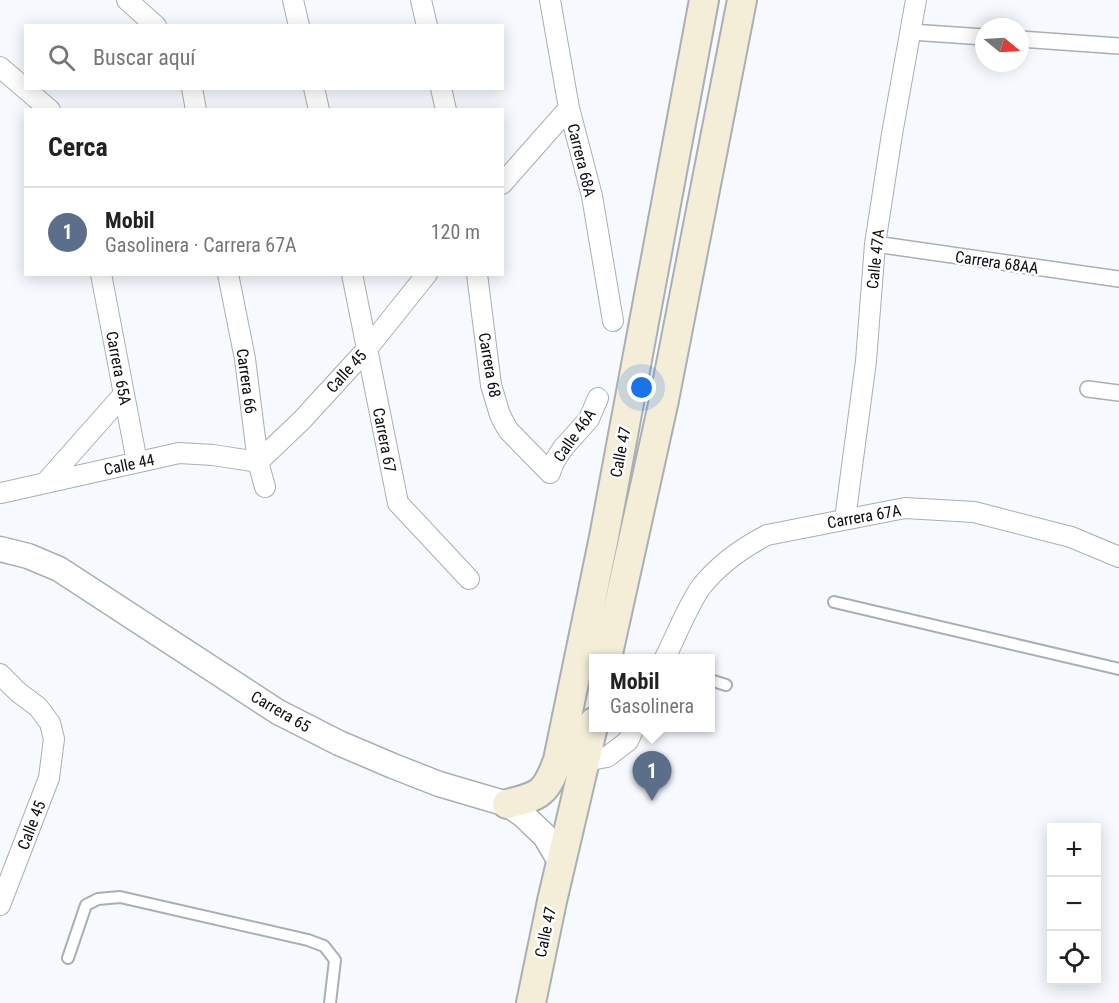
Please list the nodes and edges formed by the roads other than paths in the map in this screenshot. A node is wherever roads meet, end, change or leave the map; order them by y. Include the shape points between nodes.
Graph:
1 (127, 0) edge
2 (293, 0) edge
3 (421, 0) edge
4 (550, 0) edge
5 (704, 0) edge
6 (742, 0) edge
7 (916, 0) edge
8 (154, 24) edge
9 (299, 24) edge
10 (427, 24) edge
11 (911, 32) junction
12 (975, 36) edge
13 (1029, 40) edge
14 (1119, 46) edge
15 (0, 67) edge
16 (24, 88) edge
17 (27, 90) edge
18 (192, 90) edge
19 (314, 90) edge
20 (441, 90) edge
21 (48, 108) edge
22 (196, 108) edge
23 (319, 108) edge
24 (446, 108) edge
25 (569, 108) junction
26 (504, 182) edge
27 (875, 244) junction
28 (102, 276) edge
29 (228, 276) edge
30 (352, 276) edge
31 (425, 276) edge
32 (477, 276) edge
33 (1119, 279) edge
34 (613, 321) dead end
35 (367, 349) junction
36 (1088, 388) dead end
37 (124, 393) junction
38 (1119, 393) edge
39 (598, 398) dead end
40 (137, 462) junction
41 (258, 462) junction
42 (550, 473) joint
43 (46, 482) junction
44 (265, 487) dead end
45 (0, 497) edge
46 (845, 519) junction
47 (0, 549) edge
48 (1119, 557) edge
49 (469, 579) dead end
50 (834, 602) dead end
51 (608, 654) edge
52 (667, 654) edge
53 (1119, 669) edge
54 (0, 674) edge
55 (715, 681) edge
56 (726, 685) dead end
57 (592, 732) edge
58 (632, 732) edge
59 (585, 761) junction
60 (507, 804) junction
61 (561, 863) junction
62 (2, 896) edge
63 (68, 958) dead end
64 (330, 1003) edge
65 (531, 1003) edge

1 - 8 street
2 - 9 street
3 - 10 street
4 - 25 street, Carrera 68A
5 - 60 main road, Calle 47 via 607,525 558,760 544,789
6 - 51 main road, Calle 47 via 664,400
7 - 11 street, Calle 47A
11 - 12 street
11 - 27 street, Calle 47A
13 - 14 street
15 - 16 street
17 - 21 street
18 - 22 street
19 - 23 street
20 - 24 street
25 - 26 street
25 - 34 street, Carrera 68A via 592,196
27 - 33 street, Carrera 68AA
27 - 46 street, Calle 47A via 866,361
28 - 37 street, Carrera 65A
29 - 41 street, Carrera 66 via 245,359
30 - 35 street, Carrera 67
31 - 35 street, Calle 45
32 - 42 street, Carrera 68 via 491,385 500,415 508,430
35 - 41 street, Calle 45
35 - 49 street, Carrera 67 via 398,503
36 - 38 street
37 - 40 street, Carrera 65A
37 - 43 street
39 - 42 street, Calle 46A via 589,419 563,448
40 - 41 street, Calle 44 via 179,453
40 - 43 street, Calle 44
41 - 44 street, Carrera 66
43 - 45 street, Calle 44
46 - 48 street, Carrera 67A via 906,508 974,512 1071,537
46 - 52 street, Carrera 67A via 767,535 729,558 701,588
47 - 60 street, Carrera 65 via 59,569 278,712 339,743 438,784
50 - 53 lane
54 - 62 street, Calle 45 via 38,707 50,723 54,739 49,778
55 - 56 lane
57 - 59 main road, Calle 47
58 - 59 street via 628,741 607,757
59 - 61 main road, Calle 47
60 - 61 street, Carrera 65 via 545,836
61 - 65 main road, Calle 47
63 - 64 lane via 86,905 98,899 120,897 324,946 334,960

